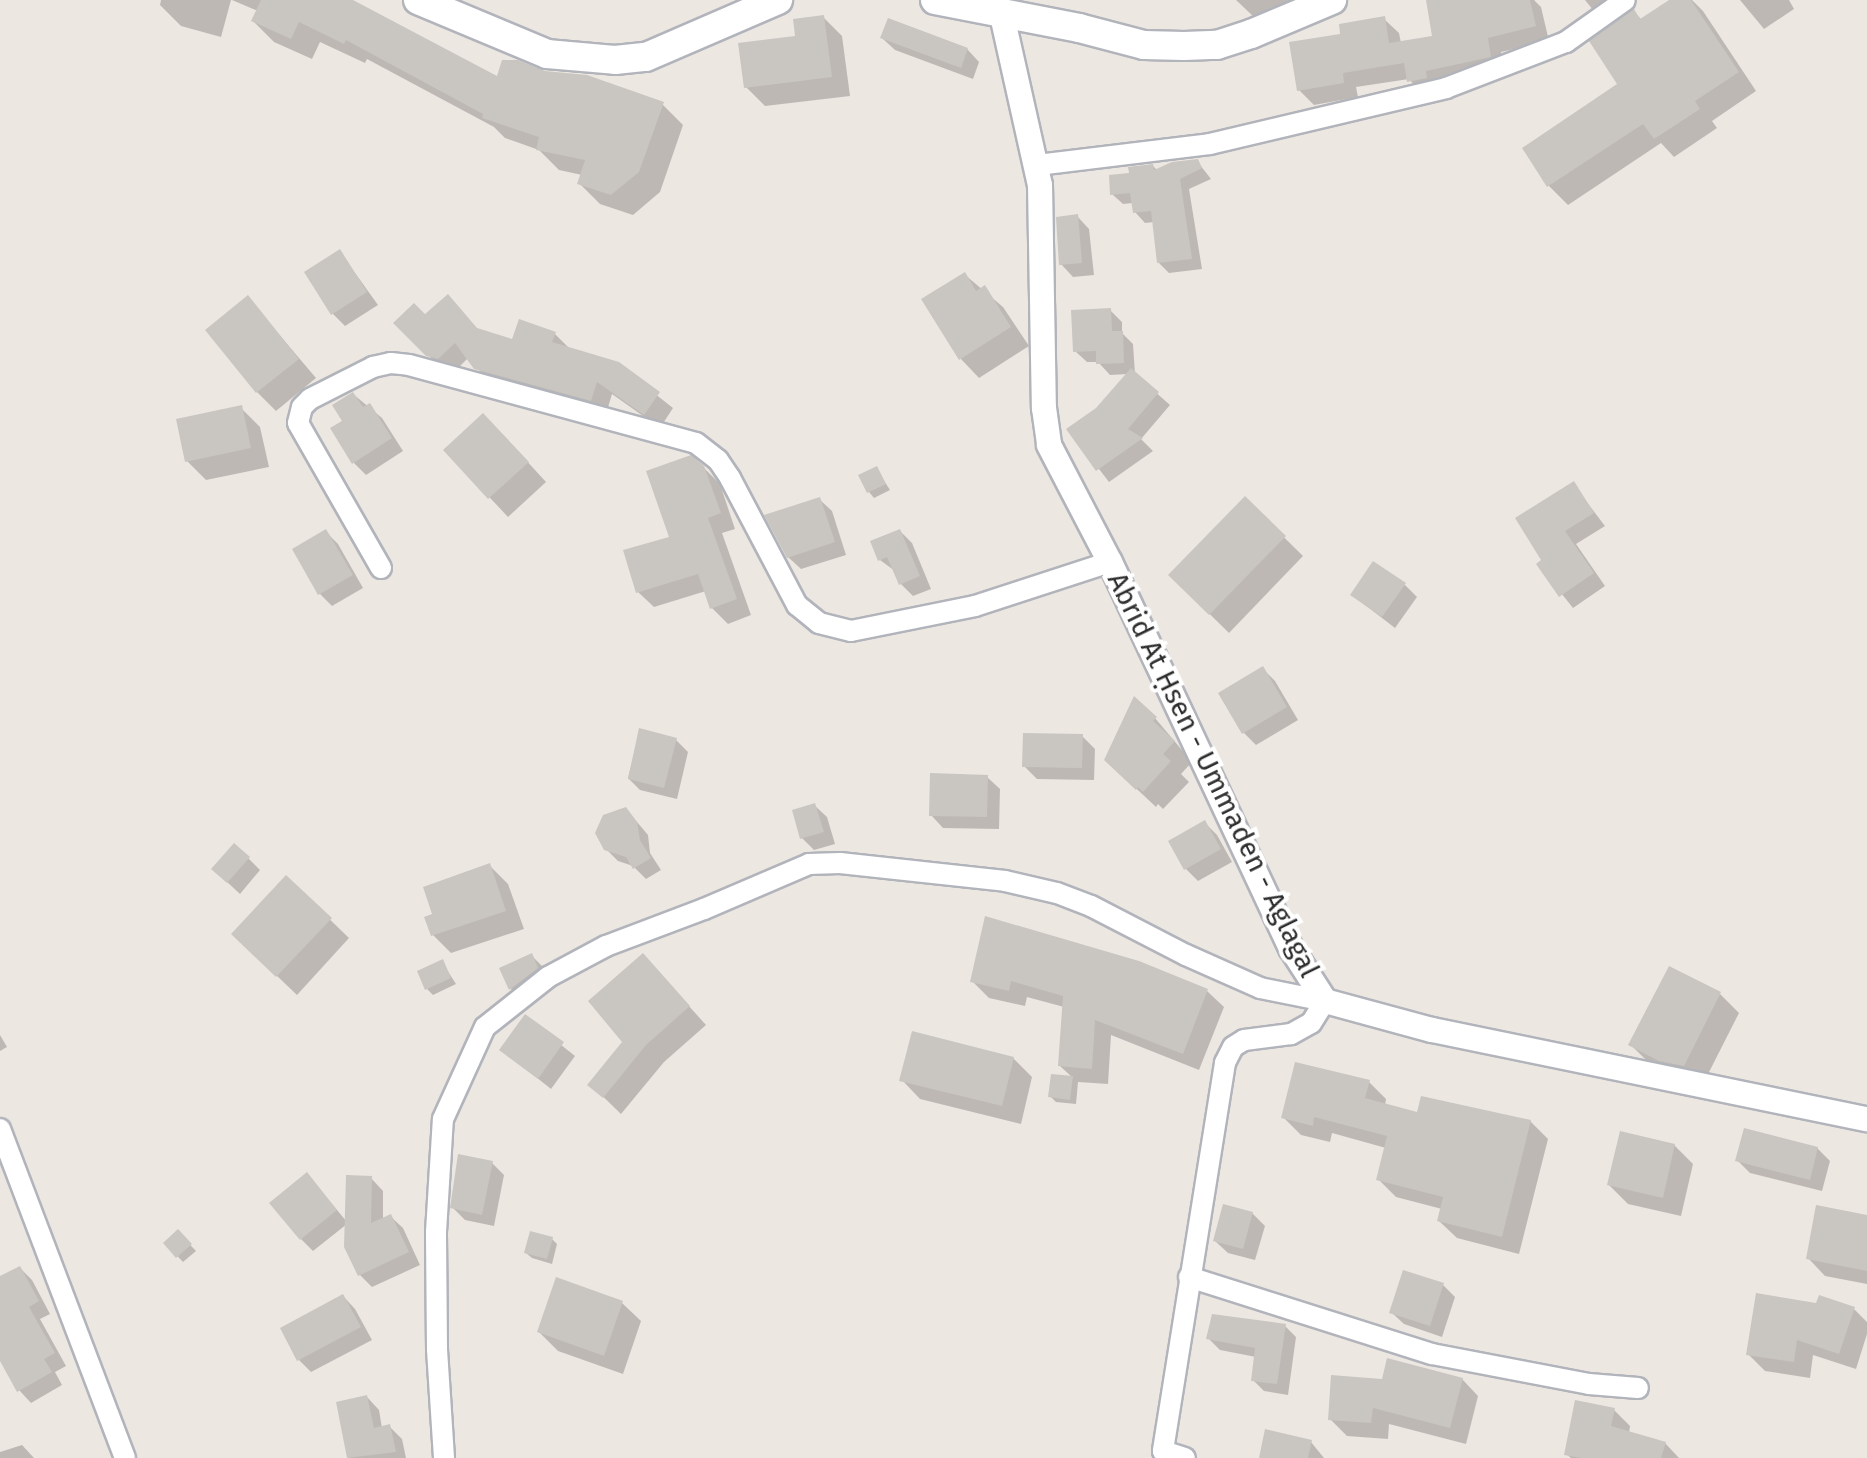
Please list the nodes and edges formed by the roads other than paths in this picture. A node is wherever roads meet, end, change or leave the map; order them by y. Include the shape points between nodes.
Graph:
1 (418, 0) edge
2 (778, 0) edge
3 (935, 0) edge
4 (1332, 0) edge
5 (1625, 0) edge
6 (1004, 6) edge
7 (1037, 165) junction
8 (1110, 562) junction
9 (381, 568) dead end
10 (1325, 1001) junction
11 (1867, 1119) edge
12 (0, 1129) edge
13 (1189, 1277) junction
14 (1638, 1388) dead end
15 (125, 1458) edge
16 (444, 1458) edge
17 (1185, 1458) edge

1 - 2 main road via 547,54 615,60 646,57
3 - 6 main road
4 - 6 main road via 1217,45 1144,45
5 - 7 street via 1566,42 1446,88 1210,144
6 - 7 street, Abrid At Ḥsen - Ummaden - Aglagal
7 - 8 street, Abrid At Ḥsen - Ummaden - Aglagal via 1049,445
8 - 9 street via 975,606 851,631 819,623 797,605 718,460 696,443 391,363 310,399 298,423
8 - 10 street, Abrid At Ḥsen - Ummaden - Aglagal via 1291,948
10 - 11 street, Abrid At Ḥsen - Ummaden - Aglagal via 1432,1030
10 - 13 street via 1311,1023 1291,1034 1258,1037 1233,1047 1225,1063
10 - 16 street via 1260,988 1057,893 1005,881 840,863 809,864 606,946 548,977 485,1027 443,1119 436,1246
12 - 15 street
13 - 14 street via 1432,1354 1589,1384
13 - 17 street via 1163,1451

